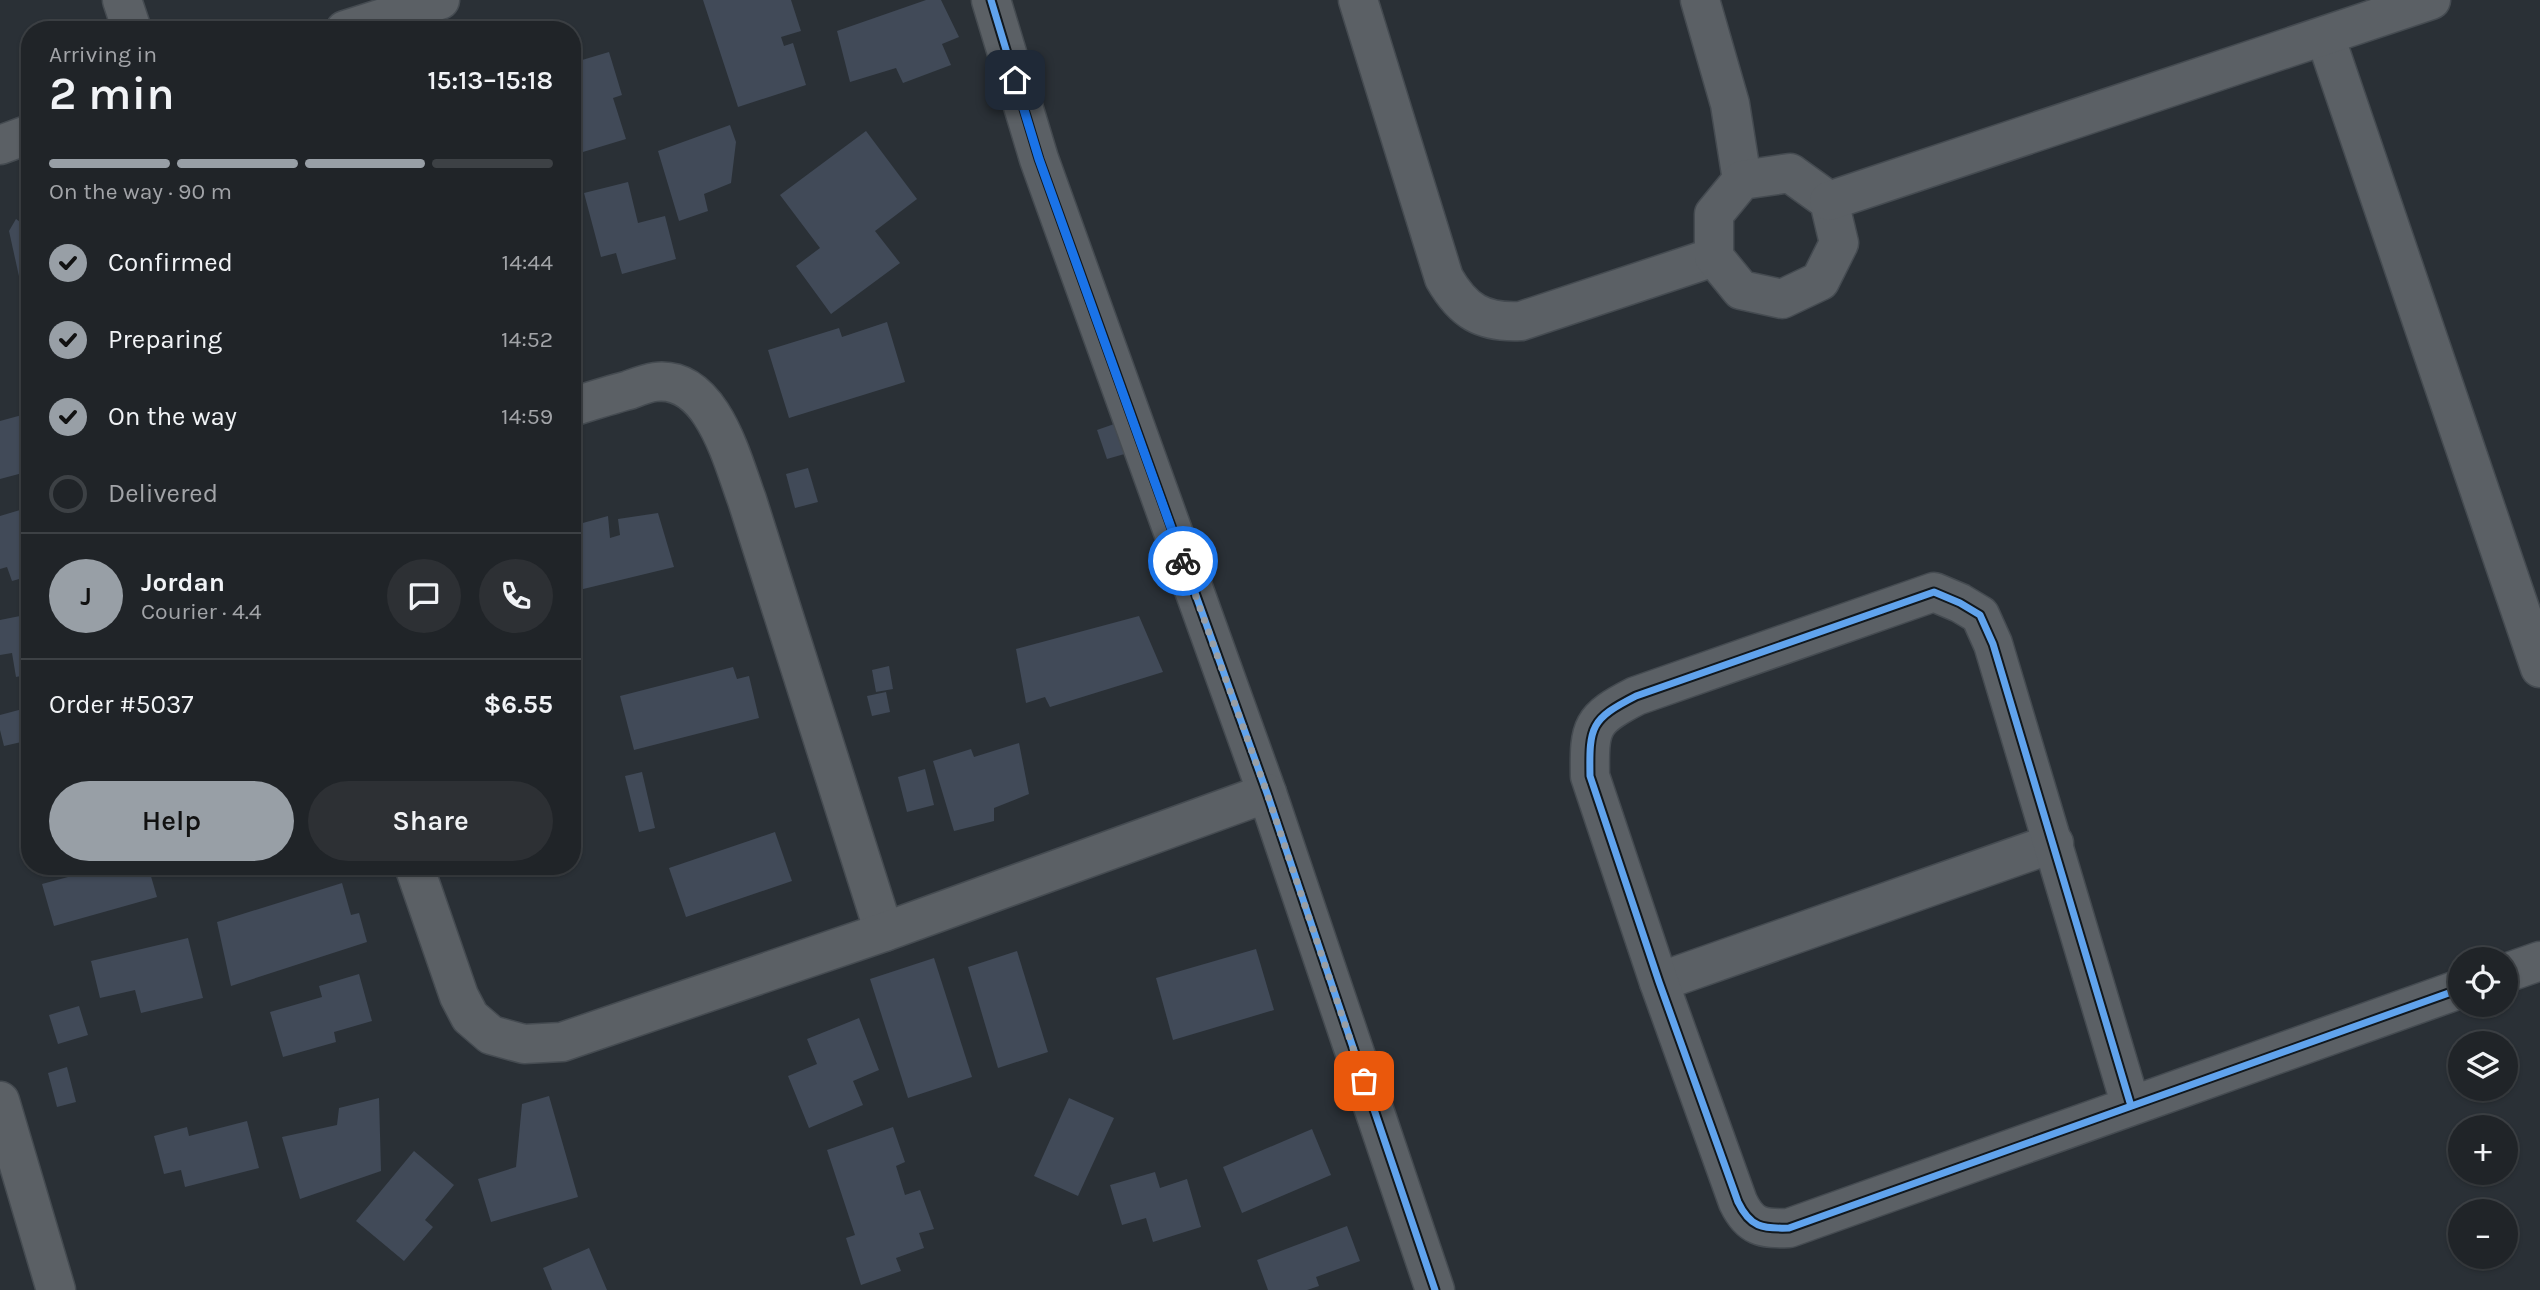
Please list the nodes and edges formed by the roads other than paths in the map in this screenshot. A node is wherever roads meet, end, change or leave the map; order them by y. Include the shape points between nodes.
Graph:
1 (122, 0) edge
2 (440, 0) edge
3 (991, 0) edge
4 (1358, 0) edge
5 (1700, 0) edge
6 (2431, 0) edge
7 (129, 21) edge
8 (374, 21) edge
9 (2325, 36) junction
10 (21, 137) edge
11 (0, 145) edge
12 (1742, 180) junction
13 (1829, 201) junction
14 (1714, 257) junction
15 (581, 404) edge
16 (2540, 668) edge
17 (1267, 793) junction
18 (2054, 843) junction
19 (417, 875) edge
20 (884, 932) junction
21 (2540, 961) edge
22 (2518, 969) edge
23 (1659, 982) junction
24 (2448, 993) edge
25 (0, 1101) edge
26 (2131, 1106) junction
27 (57, 1290) edge
28 (1435, 1290) edge

1 - 7 street
2 - 8 street
3 - 17 street via 1039,159
4 - 14 street via 1444,278 1455,296 1478,314 1499,322 1521,321
5 - 12 street via 1730,104
6 - 9 street
9 - 13 street
9 - 16 street
10 - 11 street
12 - 13 street via 1790,173
12 - 14 street via 1714,214
13 - 14 street via 1839,243 1820,281 1782,299 1741,290
15 - 20 street via 655,382 690,390 708,407 747,500
17 - 20 street
17 - 28 street
18 - 23 street
18 - 23 street via 1980,615 1934,592 1636,696 1607,711 1593,727 1590,776
18 - 26 street
19 - 20 street via 470,1017 491,1035 524,1044 562,1042
21 - 22 street
23 - 26 street via 1738,1202 1745,1217 1760,1226 1789,1228
24 - 26 street
25 - 27 street

